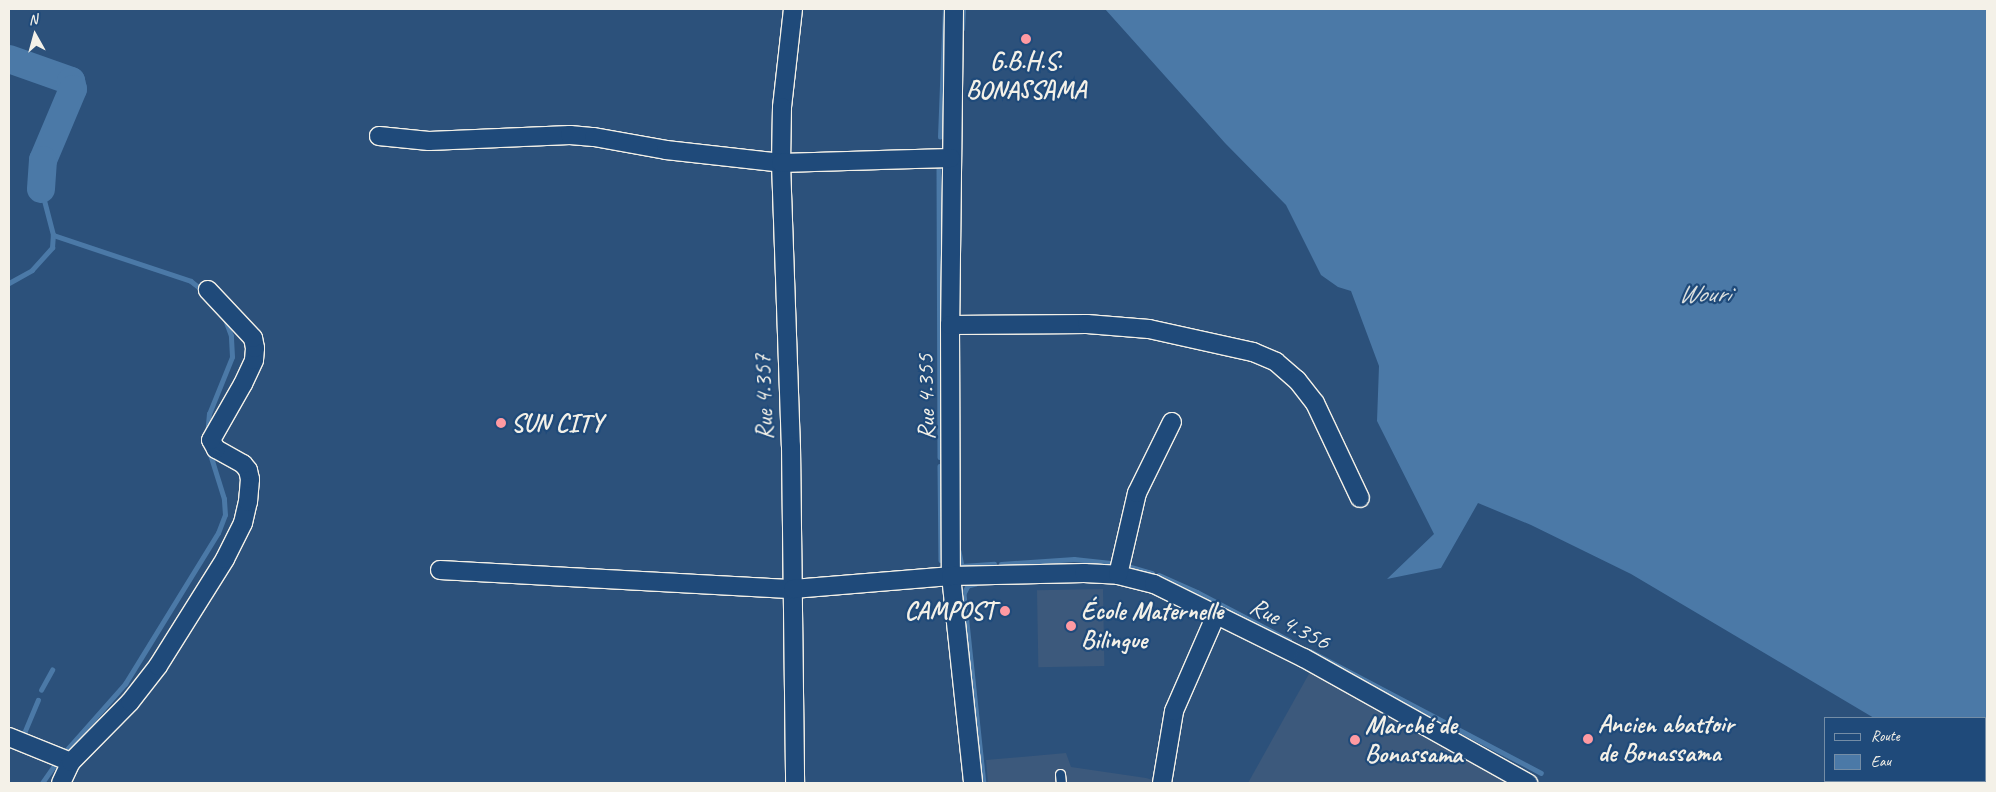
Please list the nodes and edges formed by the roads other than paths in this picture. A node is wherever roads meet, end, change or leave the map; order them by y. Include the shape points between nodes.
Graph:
1 (793, 9) edge
2 (954, 9) edge
3 (379, 136) dead end
4 (951, 158) junction
5 (781, 163) junction
6 (208, 290) dead end
7 (950, 325) junction
8 (1172, 422) dead end
9 (1360, 498) dead end
10 (440, 570) dead end
11 (1118, 575) junction
12 (951, 576) junction
13 (793, 589) junction
14 (1216, 615) junction
15 (9, 737) edge
16 (71, 762) junction
17 (61, 783) edge
18 (796, 783) edge
19 (973, 783) edge
20 (1162, 783) edge
21 (1528, 783) edge

1 - 5 street, Rue 4.357 via 782,106
2 - 4 street, Rue 4.355
3 - 5 street via 429,141 586,136 666,150
4 - 5 street
4 - 7 street, Rue 4.355
5 - 13 street, Rue 4.357
6 - 16 street via 253,338 255,348 254,360 243,384 212,440 216,449 248,470 248,502 243,523 225,559 145,685
7 - 9 street via 1087,324 1149,329 1253,352 1276,362 1297,380 1314,403
7 - 12 street, Rue 4.355
8 - 11 street via 1137,493
10 - 13 street, Rue 4.356
11 - 12 street, Rue 4.356 via 1084,572
11 - 14 street, Rue 4.356 via 1154,584
12 - 13 street, Rue 4.356
12 - 19 street, Rue 4.355
13 - 18 street, Rue 4.357
14 - 20 street via 1174,711
14 - 21 street, Rue 4.356 via 1304,658
15 - 16 street
16 - 17 street

